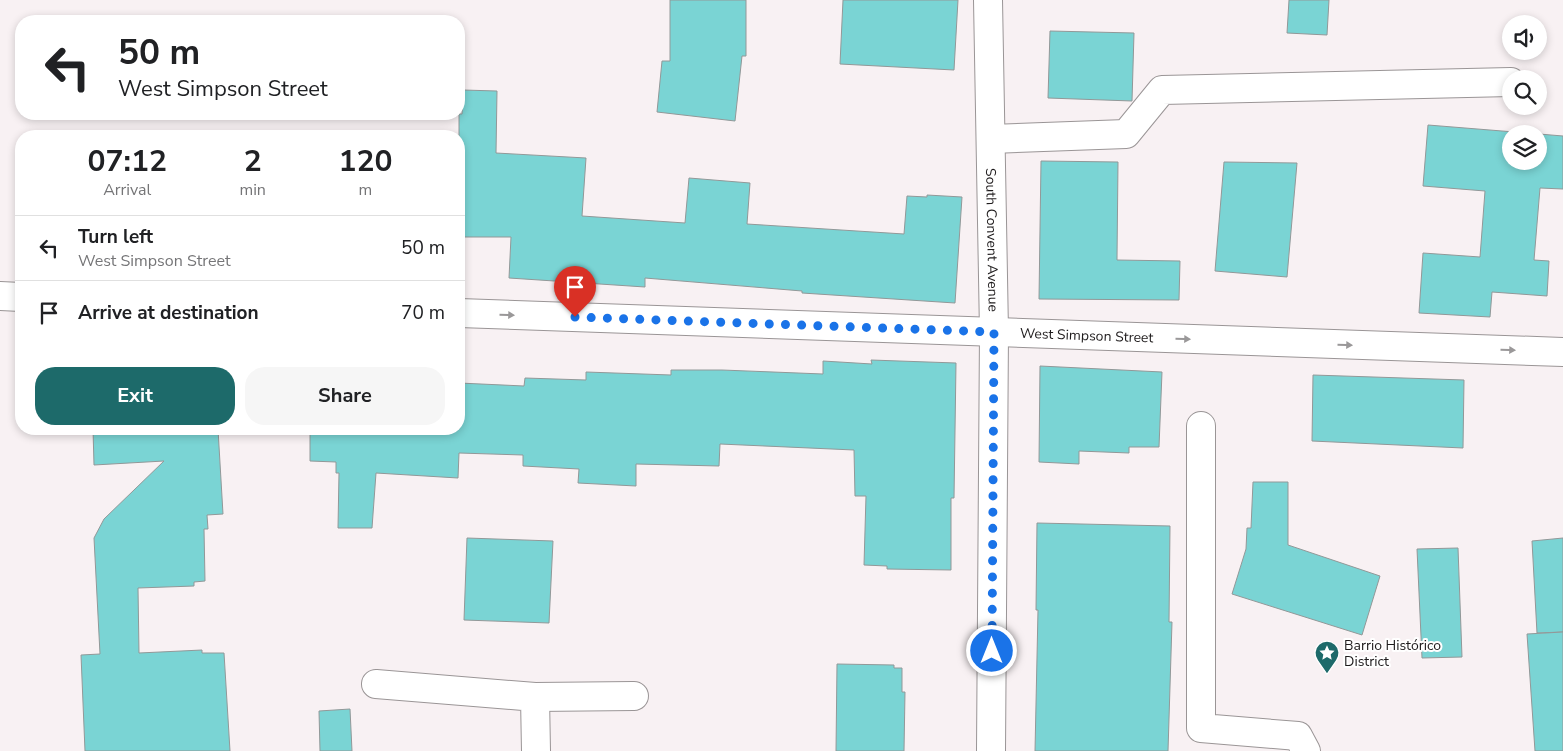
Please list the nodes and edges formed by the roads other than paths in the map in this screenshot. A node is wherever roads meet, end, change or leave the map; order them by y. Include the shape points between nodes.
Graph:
1 (988, 0) edge
2 (1502, 82) edge
3 (991, 139) junction
4 (0, 296) edge
5 (15, 297) edge
6 (465, 313) edge
7 (994, 332) junction
8 (1563, 352) edge
9 (1202, 426) dead end
10 (376, 684) dead end
11 (634, 696) dead end
12 (535, 697) junction
13 (536, 751) edge
14 (991, 751) edge
15 (1306, 751) edge

1 - 3 street, South Convent Avenue
2 - 3 street via 1162,90 1126,134
3 - 7 street, South Convent Avenue
4 - 5 street
6 -> 7 street, West Simpson Street
7 -> 8 street, West Simpson Street
7 - 14 street, South Convent Avenue
9 - 15 street via 1201,728 1298,736
10 - 12 street
11 - 12 street
12 - 13 street

